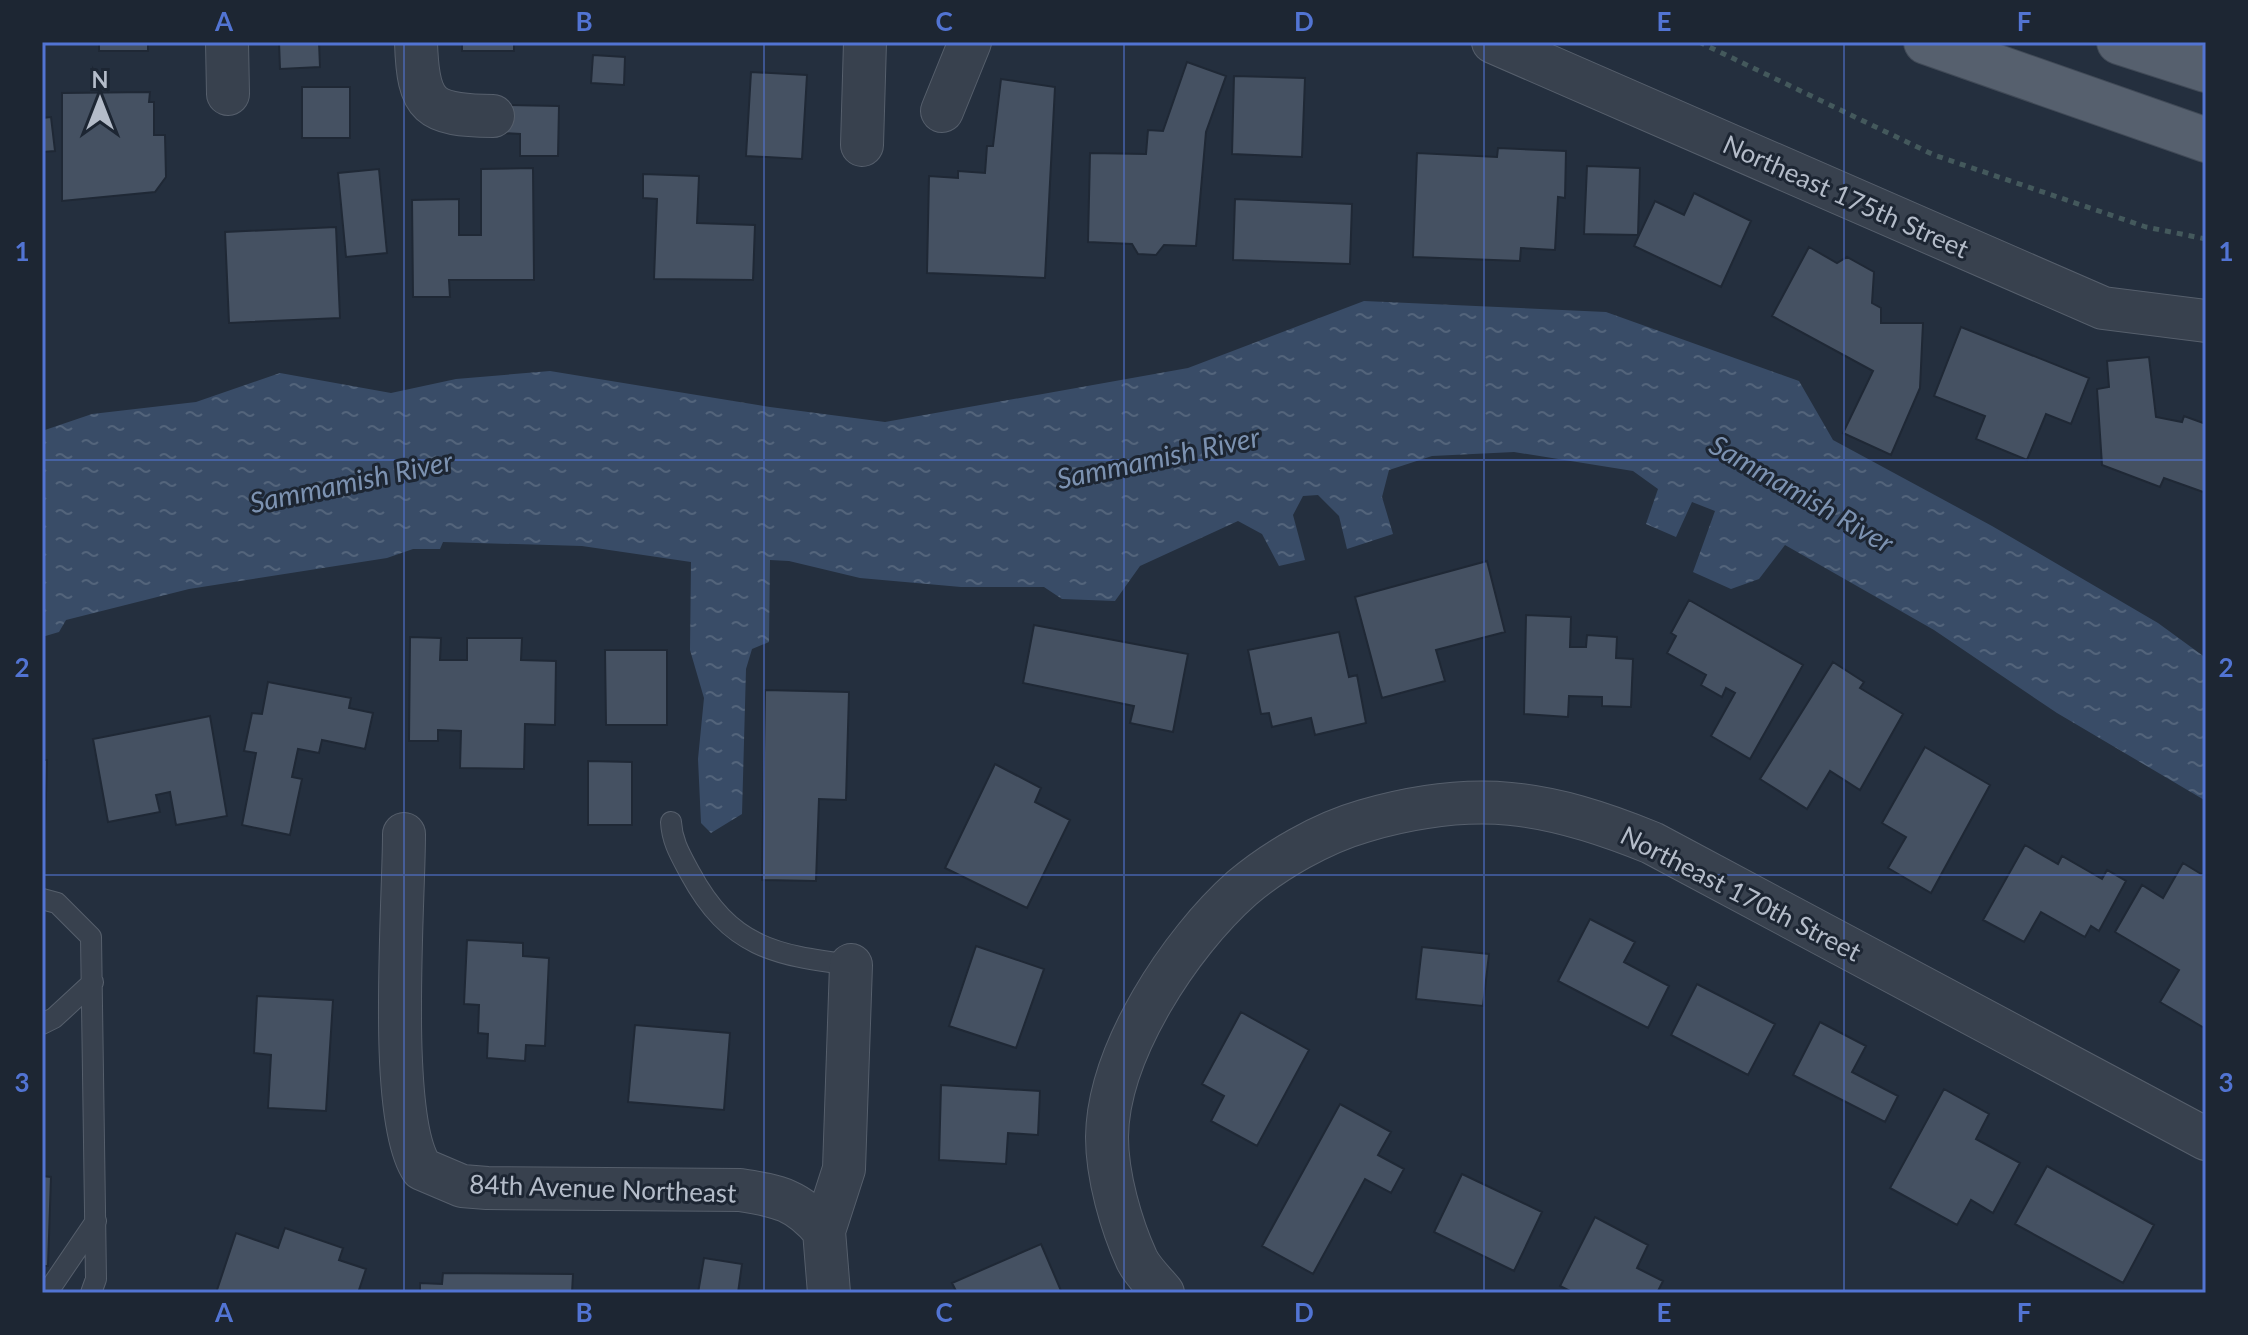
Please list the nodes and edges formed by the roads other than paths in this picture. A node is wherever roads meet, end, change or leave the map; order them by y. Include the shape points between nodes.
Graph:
1 (227, 42) edge
2 (416, 42) edge
3 (865, 42) edge
4 (970, 42) edge
5 (1493, 42) edge
6 (1926, 42) edge
7 (2119, 42) edge
8 (2206, 70) edge
9 (228, 94) dead end
10 (942, 111) dead end
11 (2123, 111) junction
12 (493, 116) dead end
13 (2206, 116) edge
14 (2206, 140) edge
15 (862, 145) dead end
16 (2206, 321) edge
17 (671, 822) dead end
18 (404, 834) dead end
19 (42, 899) edge
20 (851, 965) joint
21 (93, 982) junction
22 (42, 1024) edge
23 (2206, 1139) edge
24 (96, 1221) junction
25 (824, 1231) junction
26 (1151, 1278) edge
27 (47, 1293) edge
28 (91, 1293) edge
29 (829, 1293) edge

1 - 9 street
2 - 12 street via 417,75 437,109 450,115
3 - 15 street
4 - 10 street
5 - 16 street, Northeast 175th Street via 2103,308
6 - 11 main road
7 - 8 main road
11 - 13 main road via 2165,108
11 - 14 main road
17 - 20 lane via 672,838 707,904 743,937 789,957
18 - 25 street, 84th Avenue Northeast via 401,1071 408,1137 422,1169 462,1186 487,1188 754,1193 793,1202
19 - 21 lane via 57,903 91,937
20 - 25 street via 844,1169
21 - 22 lane
21 - 24 lane
23 - 26 street, Northeast 170th Street via 1652,843 1597,820 1535,805 1476,800 1419,807 1310,843 1243,887 1195,937 1130,1037 1113,1091 1107,1138 1118,1205
24 - 27 lane
24 - 28 lane via 96,1279
25 - 29 street

